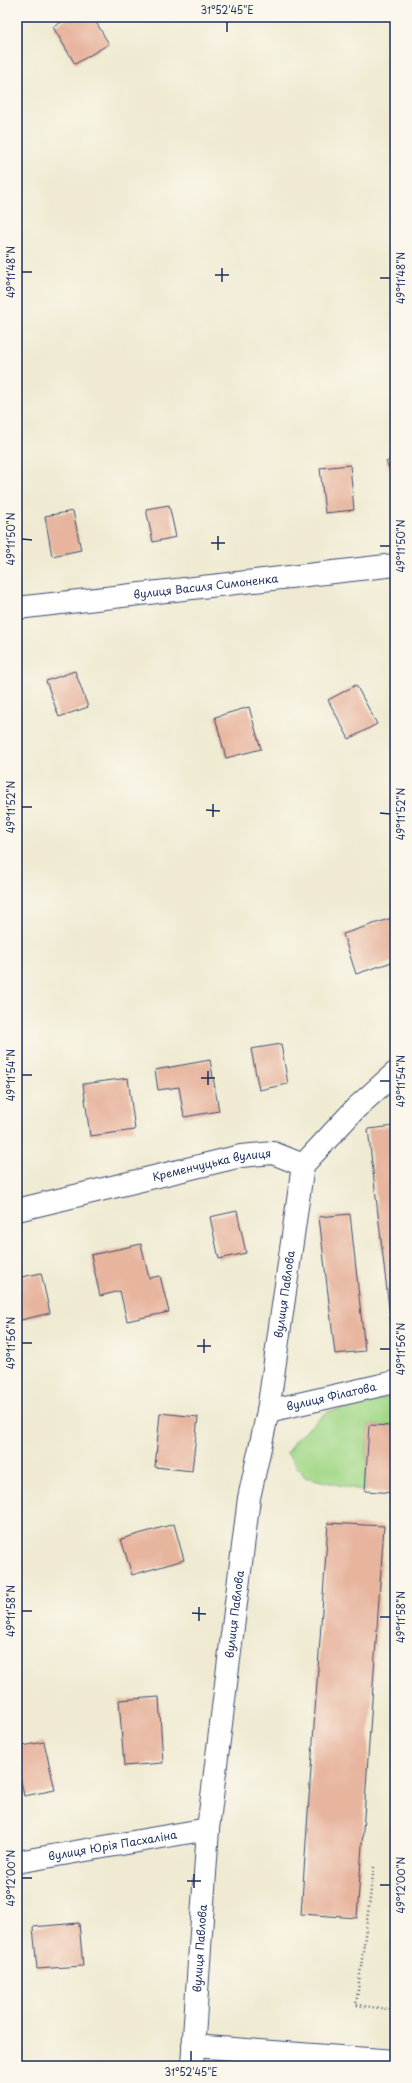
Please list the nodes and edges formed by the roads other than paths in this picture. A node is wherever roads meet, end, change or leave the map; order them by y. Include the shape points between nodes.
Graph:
1 (395, 565) edge
2 (17, 608) edge
3 (395, 1073) edge
4 (303, 1165) junction
5 (17, 1210) edge
6 (395, 1382) edge
7 (268, 1411) junction
8 (208, 1828) junction
9 (17, 1862) edge
10 (192, 2056) edge
11 (395, 2061) edge

1 - 2 street, вулиця Василя Симоненка
3 - 4 street via 356,1108
4 - 5 street, Кременчуцька вулиця via 273,1153 241,1156
4 - 7 street, вулиця Павлова
6 - 7 street, вулиця Філатова
7 - 8 street, вулиця Павлова via 249,1498
8 - 9 street, вулиця Юрія Пасхаліна
8 - 10 street, вулиця Павлова
10 - 11 street

